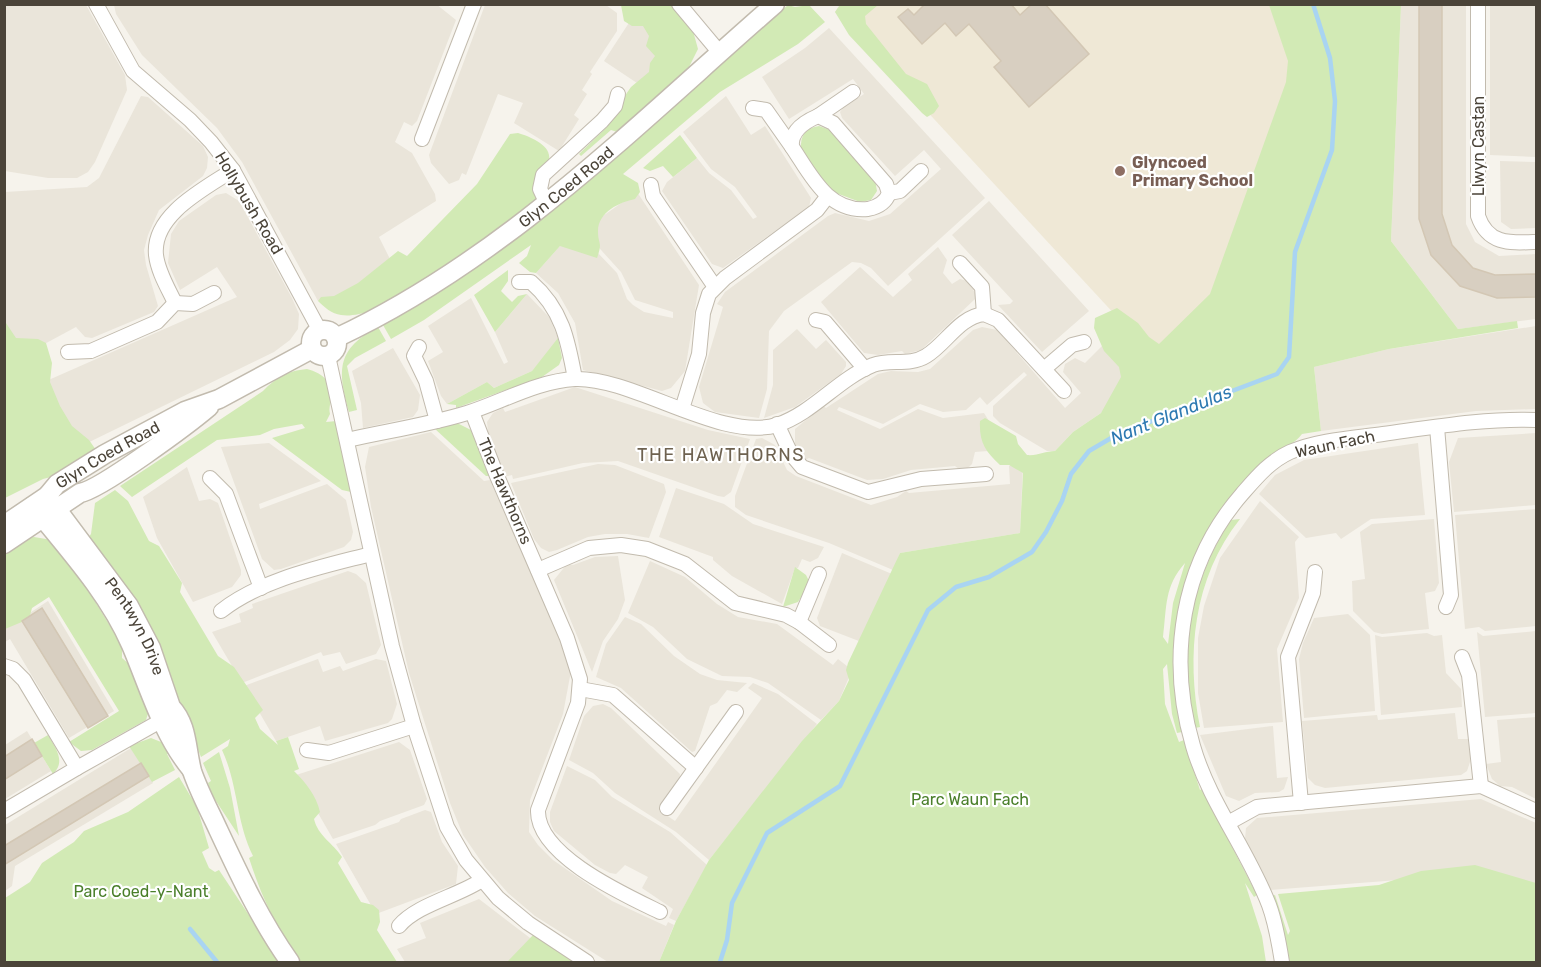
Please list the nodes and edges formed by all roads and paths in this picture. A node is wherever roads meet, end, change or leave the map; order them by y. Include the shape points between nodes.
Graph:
1 (96, 4) edge
2 (474, 4) edge
3 (679, 4) edge
4 (775, 4) edge
5 (1478, 4) edge
6 (720, 53) junction
7 (853, 93) dead end
8 (618, 94) dead end
9 (753, 108) dead end
10 (818, 116) junction
11 (422, 138) dead end
12 (792, 147) junction
13 (233, 170) junction
14 (921, 171) dead end
15 (651, 185) dead end
16 (889, 193) junction
17 (827, 197) junction
18 (547, 204) junction
19 (1536, 242) edge
20 (960, 263) dead end
21 (519, 282) dead end
22 (715, 287) junction
23 (214, 293) dead end
24 (175, 303) junction
25 (984, 314) junction
26 (816, 320) dead end
27 (328, 334) junction
28 (1084, 342) dead end
29 (419, 347) dead end
30 (68, 352) dead end
31 (320, 352) junction
32 (865, 369) junction
33 (1044, 369) junction
34 (575, 379) junction
35 (1064, 391) dead end
36 (219, 399) junction
37 (682, 409) junction
38 (472, 412) junction
39 (1536, 420) edge
40 (437, 421) junction
41 (777, 424) junction
42 (1437, 427) junction
43 (347, 440) junction
44 (986, 474) dead end
45 (210, 478) dead end
46 (88, 492) junction
47 (45, 507) junction
48 (4, 525) edge
49 (75, 531) junction
50 (4, 544) edge
51 (371, 554) junction
52 (538, 570) junction
53 (1316, 572) dead end
54 (819, 574) dead end
55 (261, 588) junction
56 (1446, 607) dead end
57 (220, 611) dead end
58 (799, 622) junction
59 (829, 645) dead end
60 (1462, 657) dead end
61 (4, 666) edge
62 (580, 688) junction
63 (166, 712) junction
64 (736, 712) dead end
65 (414, 726) junction
66 (307, 750) dead end
67 (77, 768) junction
68 (696, 768) junction
69 (1481, 786) junction
70 (1301, 803) junction
71 (667, 808) dead end
72 (1536, 811) edge
73 (4, 812) edge
74 (1228, 823) junction
75 (482, 880) junction
76 (660, 912) dead end
77 (399, 926) dead end
78 (290, 963) edge
79 (587, 963) edge
80 (1282, 963) edge

1 - 13 street, Hollybush Road via 133,72 197,127
2 - 11 street
3 - 6 street
4 - 6 street, Glyn Coed Road
5 - 19 street, Llwyn Castan via 1478,216 1482,228 1498,241
6 - 18 street, Glyn Coed Road
7 - 10 street
8 - 18 street via 615,106 602,121 543,175 540,189
9 - 12 street via 766,110
10 - 12 street via 797,129
10 - 16 street via 833,123 886,184
12 - 17 street
13 - 24 street via 174,213 161,231 156,254
13 - 27 street, Hollybush Road
14 - 16 street via 900,190
15 - 22 street via 653,196
16 - 17 street via 881,204 867,209 847,207
17 - 22 street via 817,210
18 - 27 street, Glyn Coed Road via 427,289
20 - 25 street via 982,287
21 - 34 street via 531,282 560,316
22 - 37 street via 703,313 699,354
23 - 24 street via 193,304
24 - 30 street via 165,316 147,326 91,351
25 - 32 street via 966,321 925,357
25 - 33 street via 998,320
26 - 32 street via 825,322
27 - 31 street via 335,351
28 - 33 street via 1072,345
29 - 40 street via 414,356
31 - 36 street, Glyn Coed Road
31 - 43 street
32 - 41 street
33 - 35 street
34 - 37 street
34 - 38 street via 551,383
36 - 46 street, Glyn Coed Road via 190,424
36 - 47 street, Glyn Coed Road via 185,411 105,454 57,484
37 - 41 street via 746,426
38 - 40 street
38 - 52 street, The Hawthorns
39 - 42 street, Waun Fach
40 - 43 street
41 - 44 street via 802,467 868,492 921,480
42 - 56 street via 1452,595
42 - 74 street, Waun Fach via 1354,438 1288,453 1265,469 1238,499 1202,559 1189,591 1181,631 1183,704 1198,763
43 - 51 street
45 - 55 street via 226,494
46 - 47 street, Glyn Coed Road
46 - 49 street, Glyn Coed Road via 75,519
47 - 48 street, Glyn Coed Road
47 - 49 street, Pentwyn Drive
47 - 50 street, Glyn Coed Road
47 - 63 street, Pentwyn Drive via 113,613
49 - 63 street, Pentwyn Drive via 141,627
51 - 55 street
51 - 65 street
52 - 58 street via 589,548 621,545 647,549 685,564 735,603
52 - 62 street, The Hawthorns via 577,666
53 - 70 street via 1313,593 1288,657
54 - 58 street
55 - 57 street via 240,596
58 - 59 street
60 - 69 street via 1469,675
61 - 67 street via 24,680
62 - 68 street via 614,695
62 - 76 street, The Hawthorns via 538,810 541,828 555,847 603,883
63 - 67 street via 158,723
63 - 78 street, Pentwyn Drive via 176,751 192,771 247,889
64 - 68 street
65 - 66 street via 329,753
65 - 75 street via 447,827
67 - 73 street
68 - 71 street
69 - 70 street
69 - 72 street
70 - 74 street via 1257,807
74 - 80 street, Waun Fach via 1269,906
75 - 77 street via 407,916
75 - 79 street via 512,911

